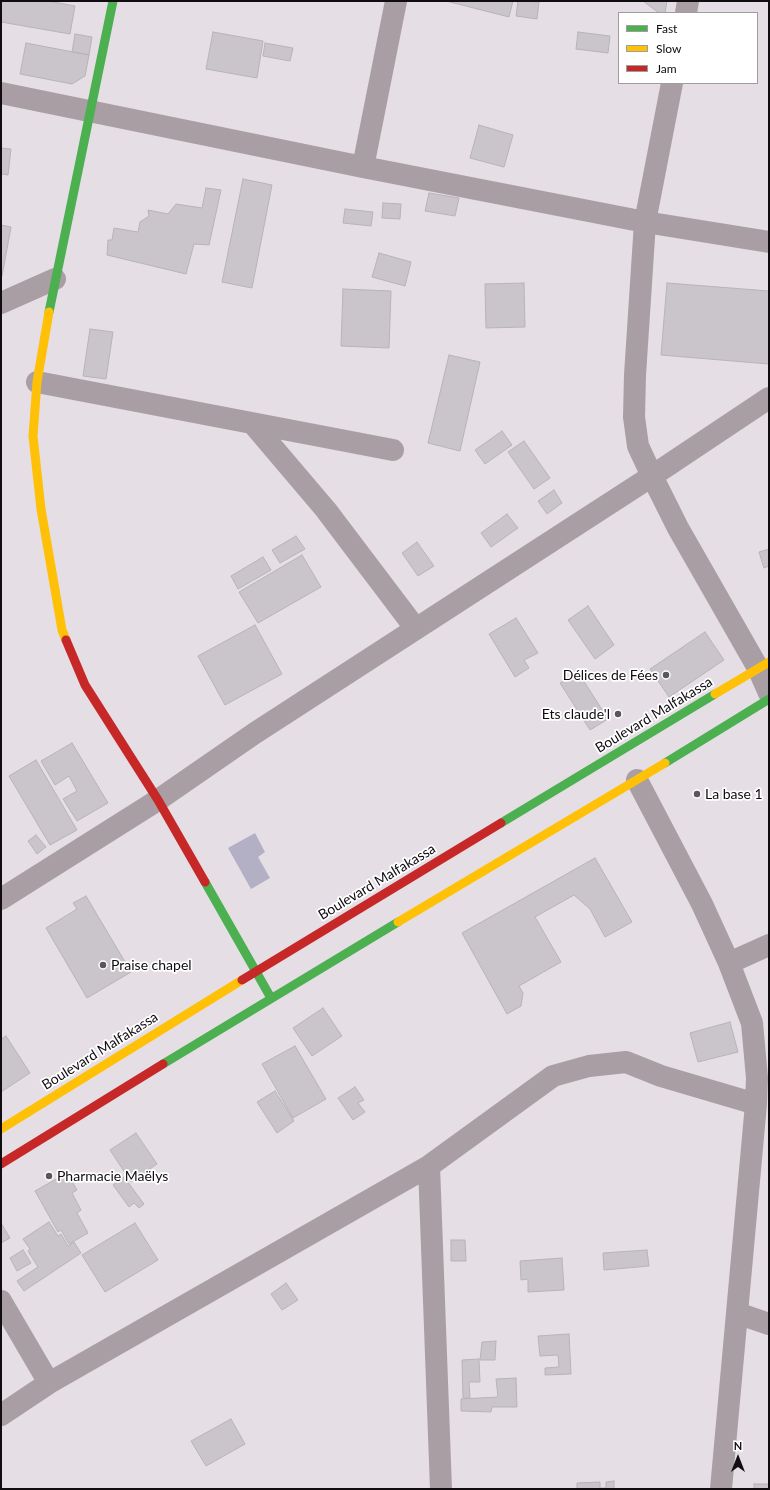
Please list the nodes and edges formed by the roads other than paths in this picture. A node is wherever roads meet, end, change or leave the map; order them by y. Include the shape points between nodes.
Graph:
1 (113, 1) edge
2 (396, 1) edge
3 (688, 1) edge
4 (686, 12) edge
5 (672, 84) edge
6 (1, 93) edge
7 (91, 112) junction
8 (363, 167) junction
9 (645, 222) junction
10 (769, 242) edge
11 (55, 279) junction
12 (1, 303) edge
13 (37, 382) junction
14 (769, 398) edge
15 (253, 424) junction
16 (393, 450) dead end
17 (652, 476) junction
18 (416, 629) junction
19 (763, 665) edge
20 (769, 692) edge
21 (769, 699) edge
22 (637, 780) junction
23 (158, 800) junction
24 (1, 899) edge
25 (769, 945) edge
26 (729, 963) junction
27 (256, 971) junction
28 (271, 998) junction
29 (756, 1104) junction
30 (1, 1129) edge
31 (1, 1164) edge
32 (429, 1166) junction
33 (1, 1301) edge
34 (737, 1313) junction
35 (769, 1324) edge
36 (49, 1383) junction
37 (1, 1415) edge
38 (441, 1489) edge
39 (721, 1489) edge

1 - 7 main road
2 - 8 street
3 - 4 street
5 - 9 street
6 - 7 street
7 - 8 street
7 - 11 main road
8 - 9 street
9 - 10 street
9 - 17 street via 634,417 638,446
11 - 12 street
11 - 13 main road
13 - 15 street
13 - 23 main road via 33,436 41,509 62,630 85,685
14 - 17 street
15 - 16 street
15 - 18 street via 326,510
17 - 18 street
17 - 19 street via 678,528
18 - 23 street via 255,733
19 - 20 street
19 - 27 main road, Boulevard Malfakassa
21 - 22 main road
22 - 26 street via 702,904
22 - 28 main road
23 - 24 street
23 - 27 main road
25 - 26 street
26 - 29 street via 752,1023 757,1078
27 - 28 main road
27 - 30 main road, Boulevard Malfakassa
28 - 31 main road
29 - 32 street via 661,1076 626,1062 589,1066 553,1076
29 - 34 street
32 - 36 street
32 - 38 street
33 - 36 street
34 - 35 street
34 - 39 street
36 - 37 street

